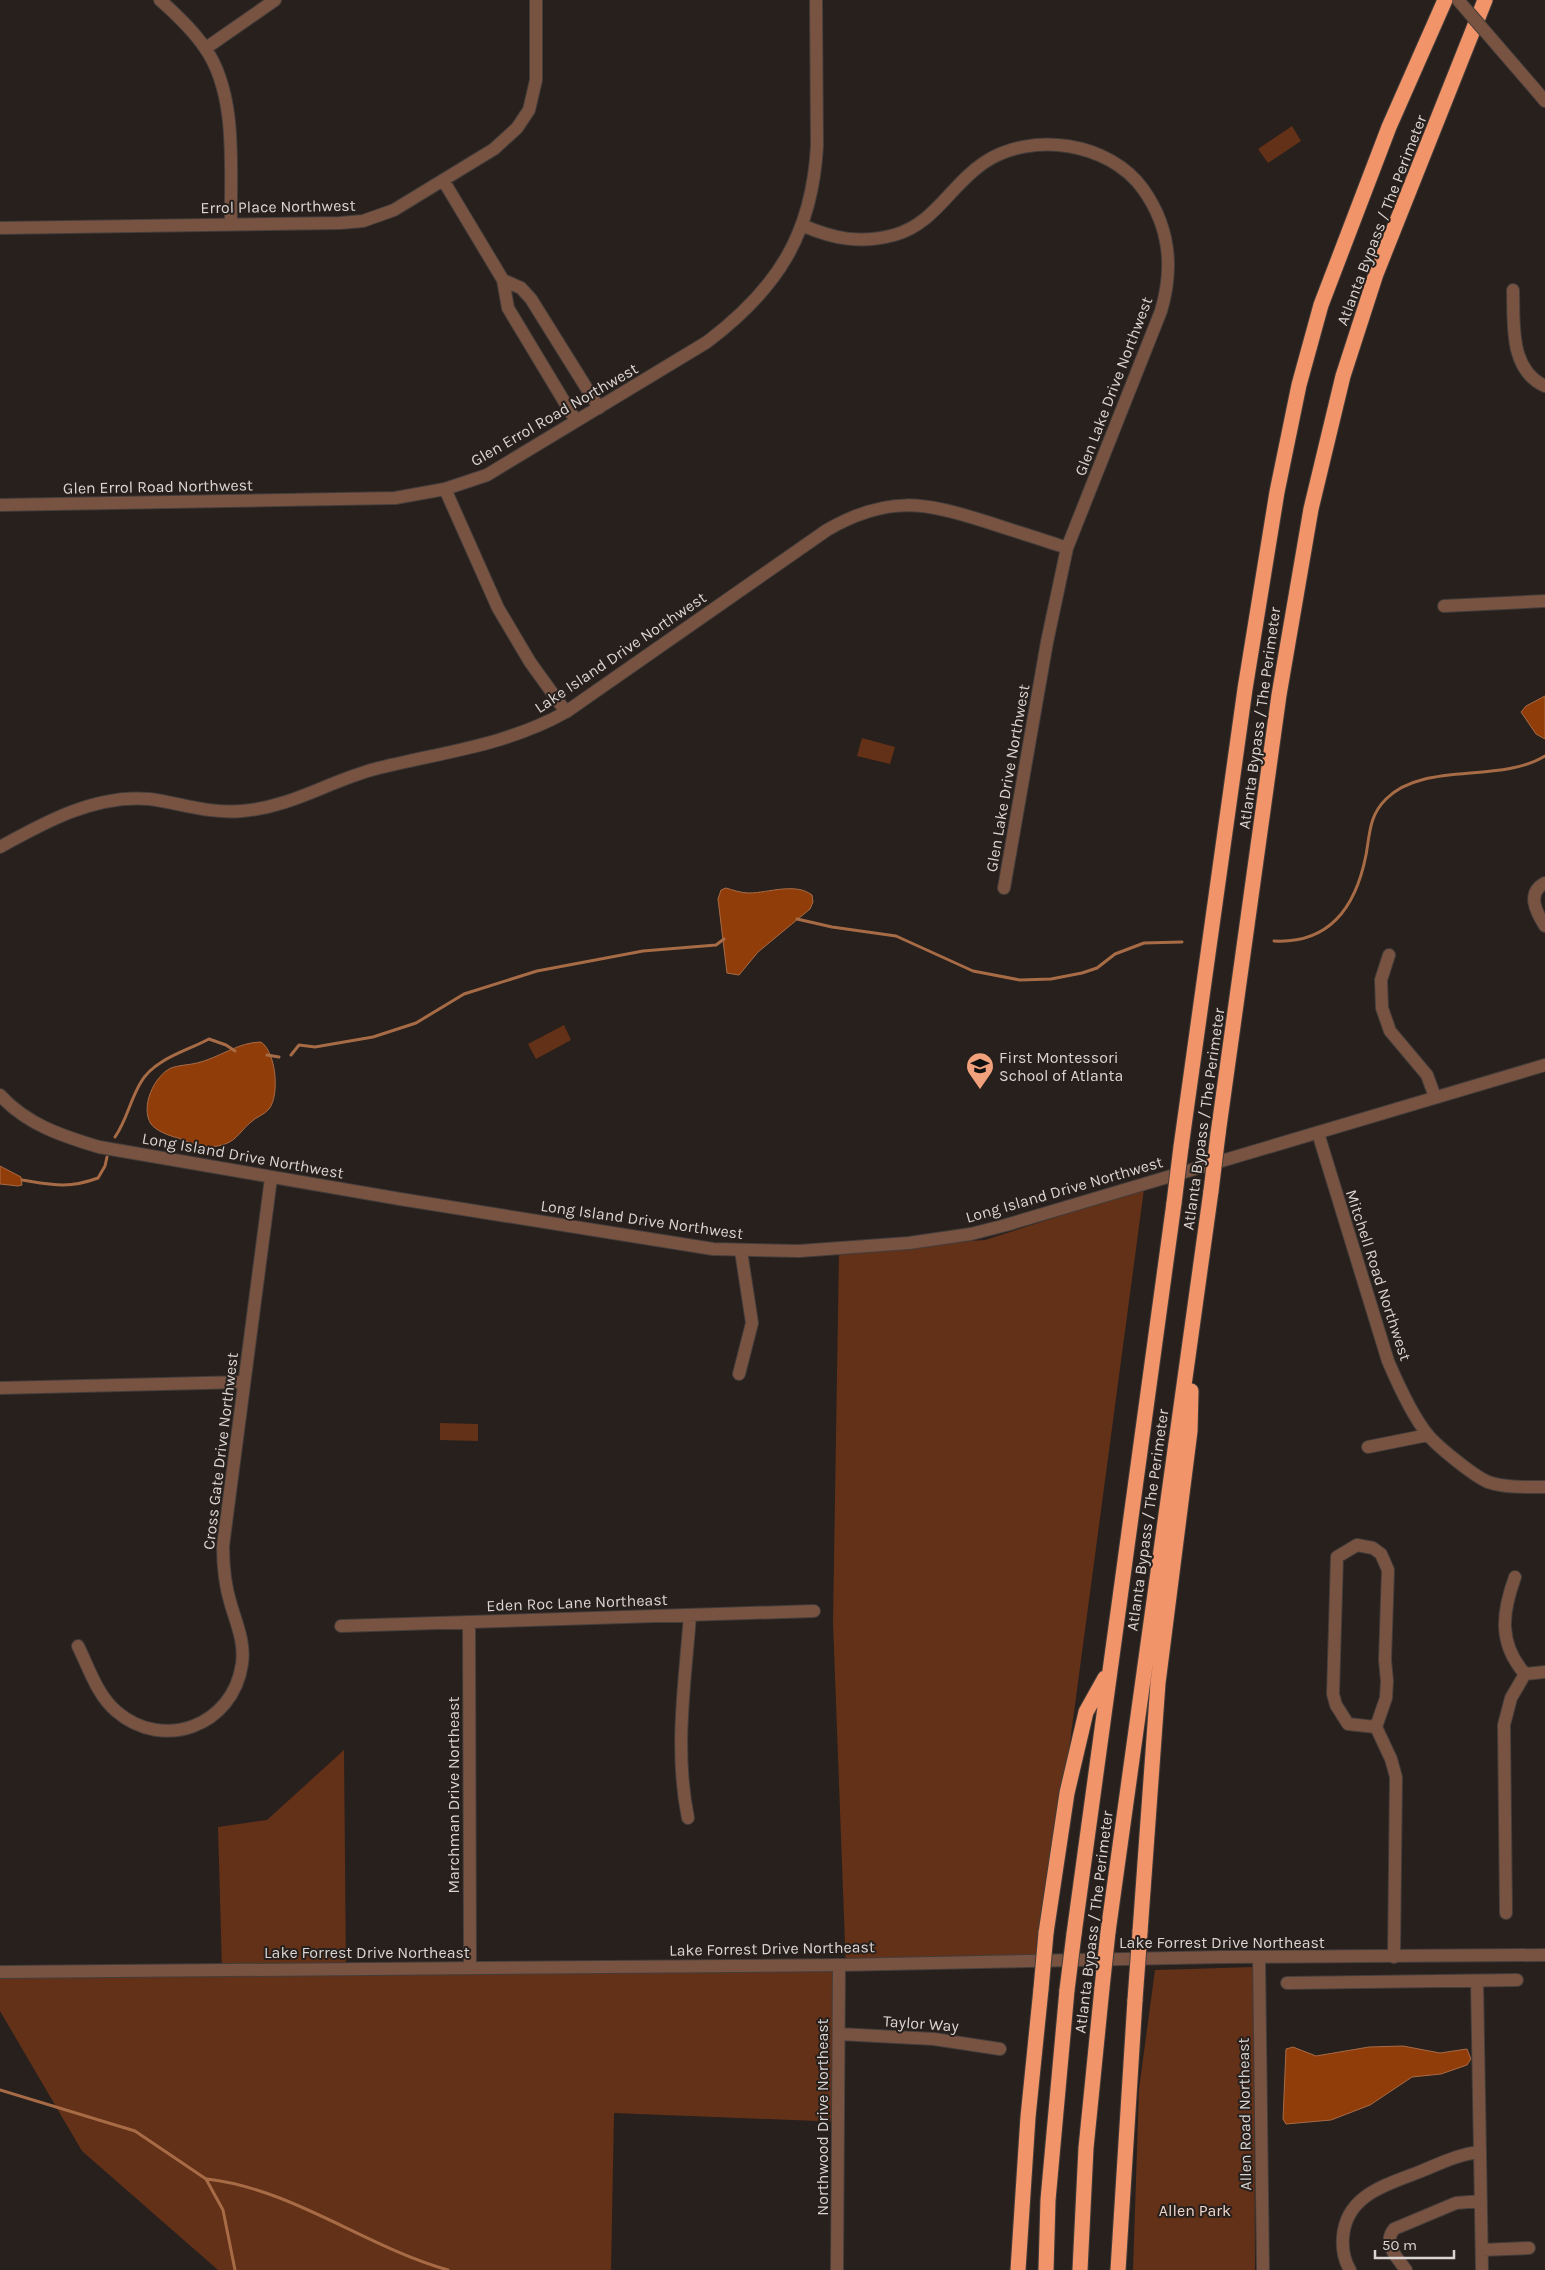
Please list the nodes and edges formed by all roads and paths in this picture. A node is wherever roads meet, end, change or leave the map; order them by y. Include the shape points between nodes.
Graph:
1 (160, 0) edge
2 (275, 0) edge
3 (536, 0) edge
4 (816, 0) edge
5 (1445, 0) edge
6 (1458, 0) edge
7 (1485, 0) edge
8 (206, 48) junction
9 (1545, 101) edge
10 (443, 180) junction
11 (231, 224) junction
12 (802, 224) junction
13 (0, 228) edge
14 (504, 280) junction
15 (1512, 290) dead end
16 (1545, 386) edge
17 (598, 408) junction
18 (576, 421) junction
19 (445, 490) junction
20 (0, 505) edge
21 (1068, 548) junction
22 (1545, 601) edge
23 (1444, 606) dead end
24 (566, 712) junction
25 (0, 847) edge
26 (1545, 883) edge
27 (1004, 888) dead end
28 (1545, 926) edge
29 (1389, 955) dead end
30 (1545, 1065) edge
31 (0, 1095) edge
32 (1435, 1097) junction
33 (1318, 1133) junction
34 (271, 1178) junction
35 (741, 1251) junction
36 (1192, 1325) junction
37 (739, 1374) dead end
38 (244, 1382) junction
39 (0, 1388) edge
40 (1428, 1435) junction
41 (1368, 1447) dead end
42 (1545, 1487) edge
43 (1515, 1577) dead end
44 (814, 1611) dead end
45 (690, 1615) junction
46 (468, 1622) junction
47 (341, 1626) dead end
48 (78, 1646) dead end
49 (1109, 1670) junction
50 (1545, 1672) edge
51 (1525, 1674) junction
52 (1378, 1731) junction
53 (688, 1818) dead end
54 (1506, 1913) dead end
55 (1545, 1955) edge
56 (1394, 1957) junction
57 (1259, 1958) junction
58 (839, 1965) junction
59 (470, 1968) junction
60 (0, 1972) edge
61 (1517, 1980) dead end
62 (1477, 1981) junction
63 (1287, 1983) dead end
64 (839, 2034) junction
65 (1000, 2049) dead end
66 (1480, 2152) junction
67 (1481, 2201) junction
68 (1529, 2248) dead end
69 (1482, 2250) junction
70 (837, 2270) edge
71 (1018, 2270) edge
72 (1046, 2270) edge
73 (1080, 2270) edge
74 (1118, 2270) edge
75 (1264, 2270) edge
76 (1350, 2270) edge
77 (1406, 2270) edge
78 (1482, 2270) edge

1 - 8 street via 183,20
2 - 8 street
3 - 10 street, Errol Place Northwest via 536,80 528,110 504,142
4 - 12 street, Glen Errol Road Northwest via 816,166
5 - 49 highway, Atlanta Bypass / The Perimeter, bridge via 1389,127 1322,305 1299,385 1277,492 1245,689
6 - 9 street, bridge
7 - 36 highway, Atlanta Bypass / The Perimeter, bridge via 1376,274 1343,376 1311,509 1279,696
8 - 11 street via 220,77 228,109
10 - 11 street, Errol Place Northwest via 394,210 363,221
10 - 14 street
11 - 13 street, Errol Place Northwest
12 - 17 street, Glen Errol Road Northwest via 775,277 737,320 707,342
12 - 21 street, Glen Lake Drive Northwest via 847,240 895,235 932,215 984,162 1009,151 1038,145 1068,146 1096,154 1121,168 1142,188 1156,210 1166,236 1167,290
14 - 17 street via 521,288 531,299
14 - 18 street via 508,308
15 - 16 street via 1517,352 1526,372
17 - 18 street, Glen Errol Road Northwest
18 - 19 street, Glen Errol Road Northwest via 487,475
19 - 20 street, Glen Errol Road Northwest via 395,498
19 - 24 street via 498,608 530,662
21 - 24 street, Lake Island Drive Northwest via 933,507 898,505 863,512 827,530
21 - 27 street, Glen Lake Drive Northwest via 1047,642
22 - 23 street
24 - 25 street, Lake Island Drive Northwest via 542,726 510,738 374,769 297,800 268,808 218,811 151,800 113,800 64,815
26 - 28 street via 1533,897
29 - 32 street via 1381,980 1382,1008 1390,1031 1427,1075
30 - 32 street, Long Island Drive Northwest
31 - 34 street, Long Island Drive Northwest via 32,1122 69,1138 99,1147
32 - 33 street, Long Island Drive Northwest
33 - 35 street, Long Island Drive Northwest via 970,1234 909,1243 799,1251
33 - 40 street, Mitchell Road Northwest via 1388,1361
34 - 35 street, Long Island Drive Northwest via 665,1242
34 - 38 street, Cross Gate Drive Northwest
35 - 37 street via 752,1323
36 - 73 highway, Atlanta Bypass / The Perimeter, bridge via 1108,1932 1086,2148
36 - 74 highway, bridge via 1190,1431 1158,1683
38 - 39 street
38 - 48 street, Cross Gate Drive Northwest via 223,1546 226,1585 243,1648 240,1674 230,1698 215,1716 193,1728 170,1732 144,1728 124,1718 108,1702
40 - 41 street
40 - 42 street, Mitchell Road Northwest via 1460,1464 1487,1481
43 - 51 street via 1509,1595 1505,1631 1511,1655
44 - 45 street, Eden Roc Lane Northeast
45 - 46 street, Eden Roc Lane Northeast
45 - 53 street via 680,1752
46 - 47 street, Eden Roc Lane Northeast
46 - 59 street, Marchman Drive Northeast
49 - 71 highway, bridge via 1086,1712 1067,1793 1046,1933 1028,2117
49 - 72 highway, Atlanta Bypass / The Perimeter, bridge via 1068,1990 1048,2200
50 - 51 street
51 - 54 street via 1511,1698 1504,1725
52 - 52 street via 1348,1724 1336,1705 1334,1694 1337,1557 1357,1546 1374,1548 1381,1554 1388,1570 1384,1660 1386,1698
52 - 56 street via 1396,1777
55 - 56 street, Lake Forrest Drive Northeast
56 - 57 street, Lake Forrest Drive Northeast
57 - 58 street, Lake Forrest Drive Northeast
57 - 75 street, Allen Road Northeast
58 - 59 street, Lake Forrest Drive Northeast
58 - 64 street, Northwood Drive Northeast
59 - 60 street, Lake Forrest Drive Northeast
61 - 62 street
62 - 63 street
62 - 66 street
64 - 65 street, Taylor Way via 934,2039
64 - 70 street, Northwood Drive Northeast
66 - 67 street
66 - 76 street via 1453,2158 1361,2198 1350,2212 1343,2234 1343,2250
67 - 69 street
67 - 77 street via 1456,2203 1394,2229 1389,2236 1390,2244
68 - 69 street
69 - 78 street

